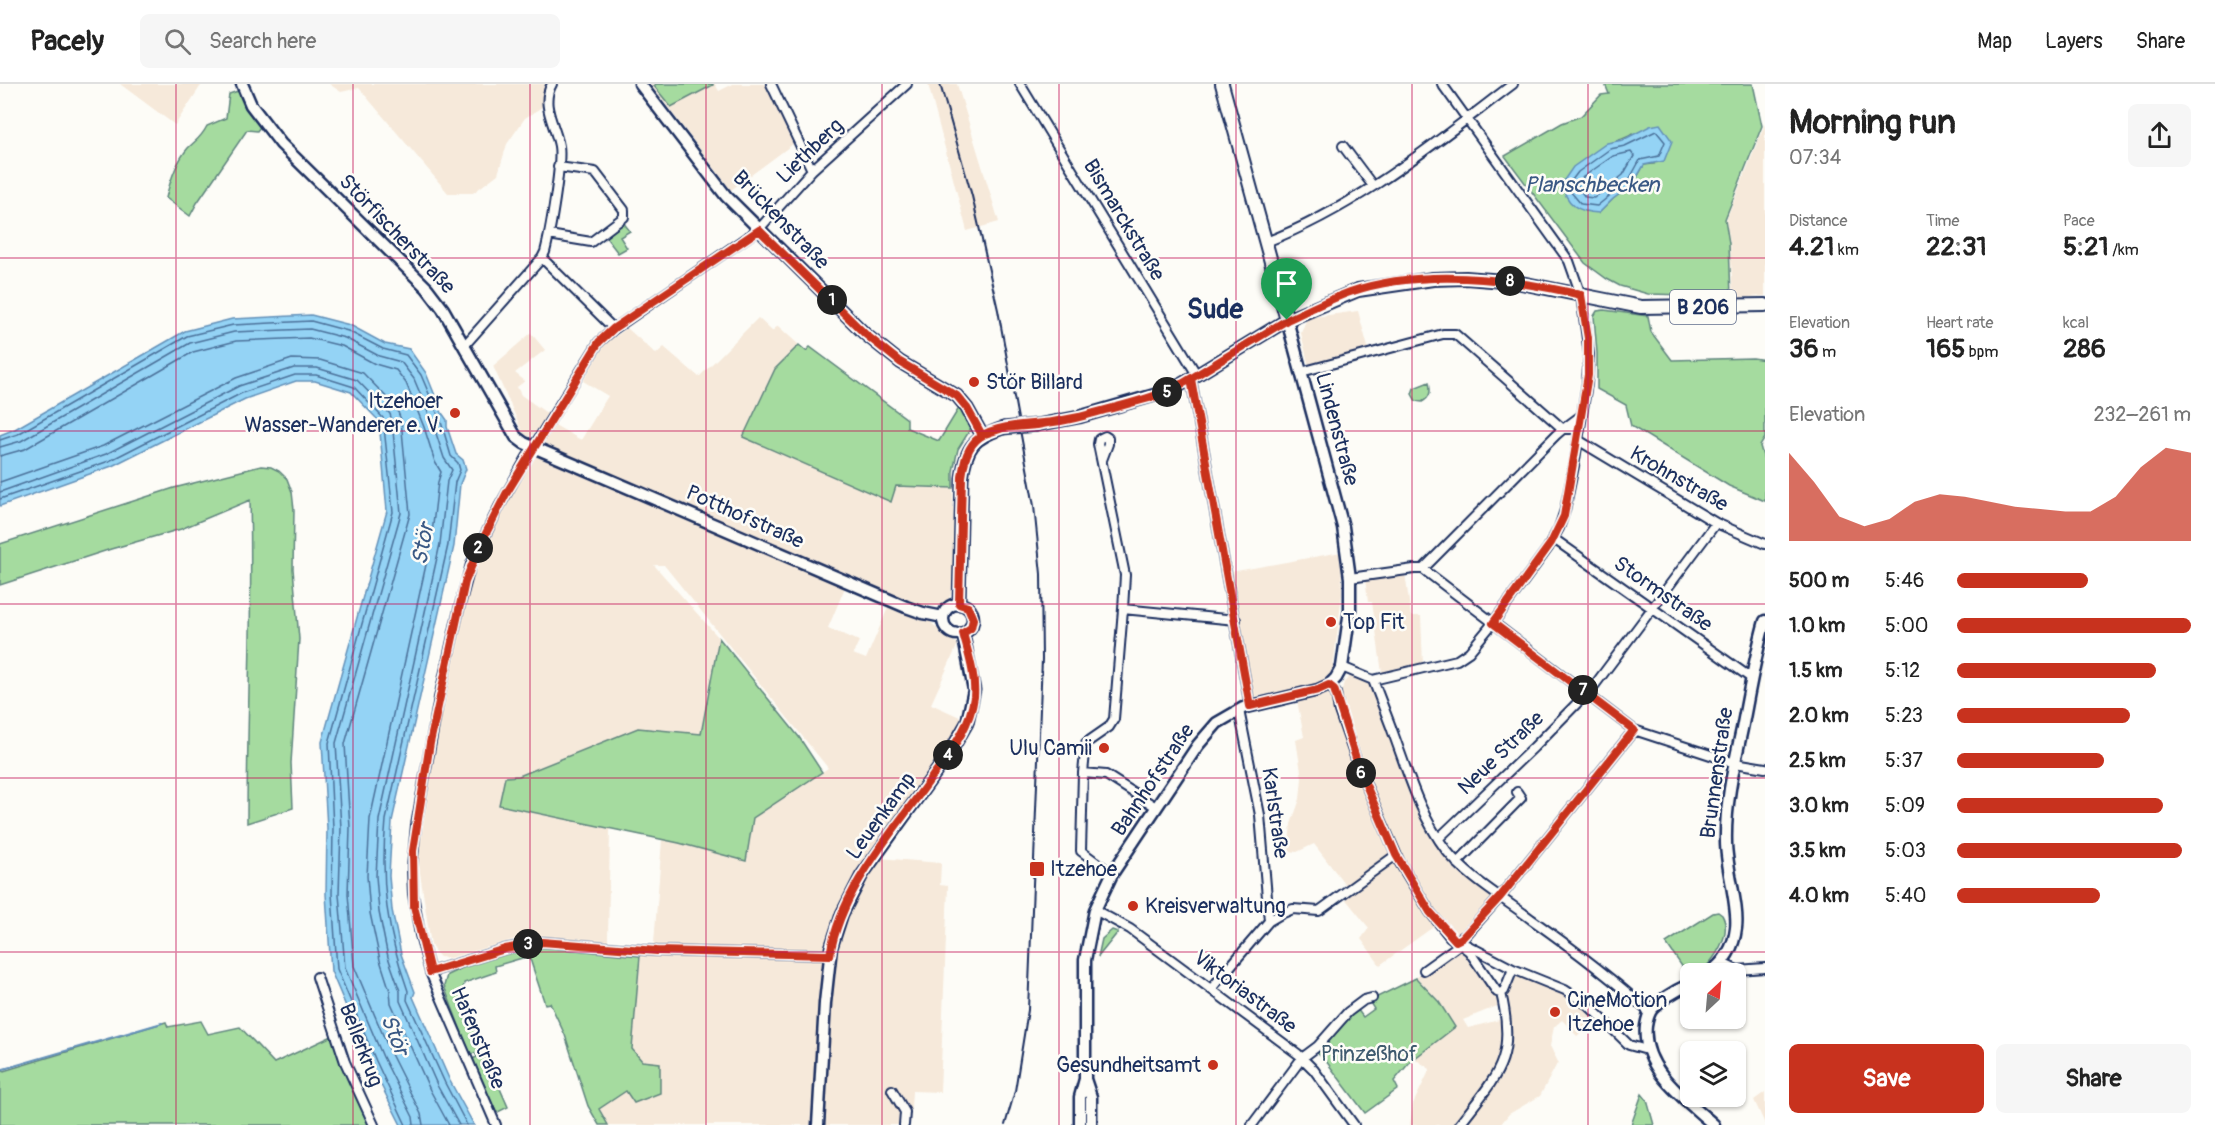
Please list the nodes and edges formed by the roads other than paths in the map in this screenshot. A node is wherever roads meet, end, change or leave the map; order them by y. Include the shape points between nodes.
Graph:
1 (242, 84) edge
2 (552, 84) edge
3 (640, 84) edge
4 (771, 84) edge
5 (907, 84) edge
6 (1020, 84) edge
7 (1222, 84) edge
8 (1442, 84) edge
9 (1513, 84) edge
10 (1467, 118) junction
11 (1343, 146) dead end
12 (558, 167) junction
13 (812, 170) junction
14 (1373, 186) junction
15 (759, 230) junction
16 (549, 235) junction
17 (1266, 242) junction
18 (543, 258) junction
19 (1581, 295) junction
20 (1765, 305) edge
21 (1287, 320) junction
22 (614, 328) junction
23 (464, 346) junction
24 (1301, 372) junction
25 (1194, 377) junction
26 (1582, 415) junction
27 (1563, 429) junction
28 (1579, 429) junction
29 (982, 435) junction
30 (1578, 440) junction
31 (533, 448) junction
32 (1102, 460) dead end
33 (1716, 523) junction
34 (1554, 539) junction
35 (1765, 544) edge
36 (1423, 569) junction
37 (1350, 578) junction
38 (959, 604) junction
39 (1653, 608) junction
40 (1123, 609) junction
41 (943, 617) junction
42 (1236, 620) junction
43 (1765, 621) edge
44 (1493, 623) junction
45 (963, 633) junction
46 (1342, 667) junction
47 (1751, 678) junction
48 (1373, 680) junction
49 (1333, 682) junction
50 (1587, 694) junction
51 (1250, 706) junction
52 (1239, 710) junction
53 (1634, 730) junction
54 (1735, 763) junction
55 (1765, 768) edge
56 (1083, 773) junction
57 (1517, 792) dead end
58 (1156, 807) junction
59 (1438, 838) junction
60 (1396, 855) junction
61 (1457, 863) junction
62 (1112, 874) junction
63 (1500, 897) junction
64 (1095, 910) junction
65 (1269, 921) junction
66 (1457, 942) junction
67 (830, 955) junction
68 (1722, 963) edge
69 (1765, 968) edge
70 (1513, 969) junction
71 (1746, 969) edge
72 (1424, 970) dead end
73 (430, 972) junction
74 (317, 977) dead end
75 (1211, 988) junction
76 (1680, 990) edge
77 (1501, 993) junction
78 (1372, 998) dead end
79 (1649, 1012) junction
80 (1647, 1050) junction
81 (1302, 1058) junction
82 (1085, 1079) junction
83 (892, 1090) dead end
84 (374, 1125) edge
85 (496, 1125) edge
86 (818, 1125) edge
87 (904, 1125) edge
88 (1080, 1125) edge
89 (1091, 1125) edge
90 (1252, 1125) edge
91 (1354, 1125) edge
92 (1459, 1125) edge
93 (1714, 1125) edge

1 - 23 street, Störfischerstraße via 251,105 281,144 427,288
2 - 12 street via 546,104 559,145
3 - 15 street, Brückenstraße via 726,196
4 - 13 street
5 - 13 street, Liethberg
6 - 25 street, Bismarckstraße
7 - 17 main road, Lindenstraße
8 - 10 street
9 - 10 street
10 - 14 street
10 - 19 street via 1563,251
11 - 14 street
12 - 16 street
12 - 16 street via 595,172 625,213 591,242
13 - 15 street, Liethberg
14 - 17 street via 1310,224
15 - 22 street, Liethberg
15 - 29 street, Brückenstraße via 865,334 900,362 957,396
16 - 18 street
17 - 21 main road, Lindenstraße
18 - 22 street
18 - 23 street
19 - 20 main road, B 206 via 1658,308
19 - 21 main road, B 206 via 1501,280 1433,279 1358,290
19 - 26 street via 1589,354
21 - 24 street, Lindenstraße
21 - 25 street
22 - 31 street, Hafenstraße via 599,342
23 - 31 street, Störfischerstraße via 516,437
24 - 27 street via 1455,334
24 - 37 street, Lindenstraße via 1343,527
25 - 29 street, bridge via 1143,400 1079,417 1003,428
25 - 42 street
26 - 27 street
26 - 28 street
27 - 28 street
27 - 36 street
28 - 30 street
29 - 38 street via 970,448 963,467
30 - 33 street, Krohnstraße
30 - 34 street via 1567,501
31 - 41 street, Potthofstraße via 915,611
31 - 73 street, Hafenstraße via 471,564 430,743 412,868 415,913
32 - 40 street via 1125,576
33 - 35 street, Krohnstraße
33 - 39 street, Neue Straße
34 - 39 street, Stormstraße
34 - 44 street
36 - 37 street
36 - 44 street
37 - 46 street, Lindenstraße
38 - 41 street via 949,607
38 - 45 street, Leuenkamp via 968,607 973,615 971,628
39 - 47 street, Stormstraße
39 - 50 street, Neue Straße
40 - 42 street
40 - 56 street via 1114,719 1086,743
41 - 45 street via 949,631
42 - 51 street
43 - 47 street, Brunnenstraße
44 - 48 street via 1462,658
44 - 50 street
45 - 67 street, Leuenkamp via 974,690 967,723 951,752 853,890
46 - 48 street
46 - 49 street
47 - 54 street, Brunnenstraße
48 - 59 street via 1423,810
49 - 51 street, Bahnhofstraße via 1318,690
49 - 60 street via 1360,771
50 - 53 street
50 - 59 street, Neue Straße
51 - 52 street, Bahnhofstraße
52 - 58 street, Bahnhofstraße via 1208,732
52 - 65 street, Karlstraße via 1257,799
53 - 54 street
53 - 63 street
54 - 55 street
54 - 68 street, Brunnenstraße via 1726,843 1737,922
56 - 58 street via 1106,775
56 - 62 street via 1080,846 1083,854
57 - 61 street via 1521,798
58 - 62 street, Bahnhofstraße
59 - 61 street
60 - 65 street via 1319,911 1293,909
60 - 66 street via 1430,912
61 - 63 street
62 - 64 street, Bahnhofstraße
63 - 66 street
63 - 79 street via 1600,970
64 - 75 street, Viktoriastraße via 1130,928
64 - 82 street, Bahnhofstraße via 1084,971
65 - 75 street
66 - 70 street
66 - 72 street via 1456,947
66 - 77 street via 1469,951
67 - 73 street via 664,951 542,942
67 - 86 street, Leuenkamp
69 - 71 street
70 - 77 street
70 - 80 street via 1575,996 1629,1045
73 - 85 street, Hafenstraße
74 - 84 street, Bellerkrug via 345,1062
75 - 81 street, Viktoriastraße
76 - 79 street
77 - 92 street via 1507,1043 1502,1064
78 - 81 street via 1348,1012
79 - 80 street
80 - 93 street via 1675,1089
81 - 90 street
81 - 91 street, Viktoriastraße
82 - 88 street
82 - 89 street via 1091,1097
83 - 87 street via 905,1112

